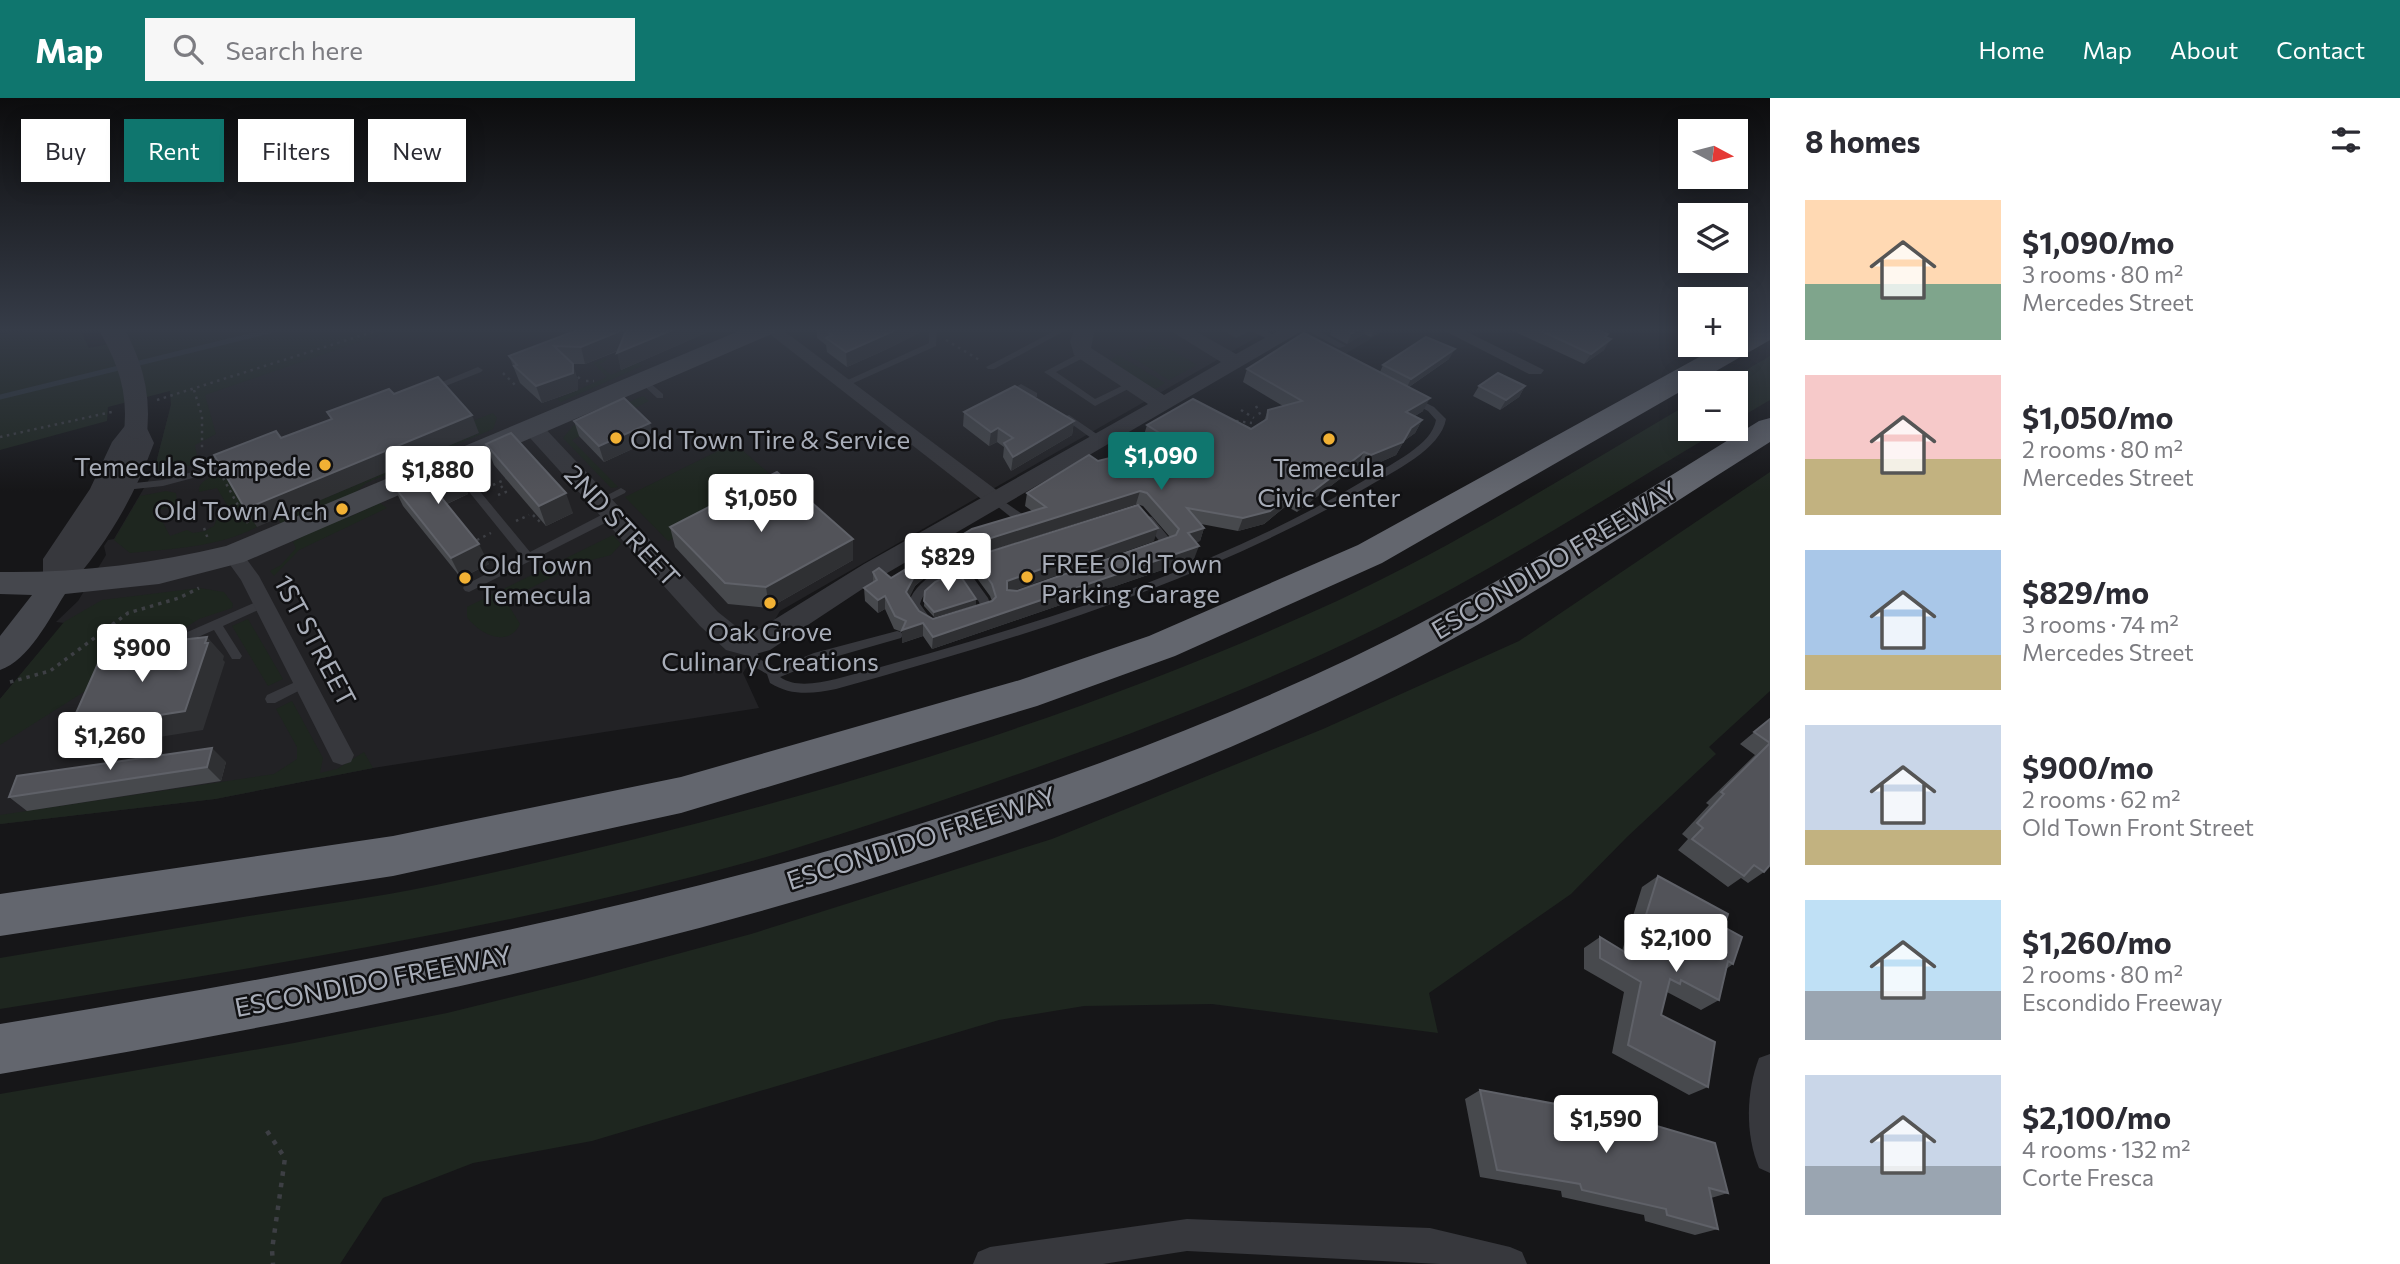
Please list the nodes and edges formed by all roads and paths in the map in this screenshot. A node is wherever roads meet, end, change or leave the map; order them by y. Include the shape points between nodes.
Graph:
1 (136, 382) edge
2 (216, 382) edge
3 (446, 382) edge
4 (512, 382) edge
5 (663, 382) edge
6 (848, 382) edge
7 (1064, 382) edge
8 (1127, 382) edge
9 (1202, 382) edge
10 (1675, 382) edge
11 (844, 384) joint
12 (1131, 385) junction
13 (516, 386) edge
14 (1021, 387) edge
15 (1396, 390) edge
16 (414, 395) edge
17 (1034, 395) edge
18 (1163, 404) junction
19 (1256, 406) dead end
20 (1241, 410) dead end
21 (1261, 416) dead end
22 (1069, 418) edge
23 (1254, 418) dead end
24 (1236, 421) edge
25 (75, 422) dead end
26 (1252, 423) dead end
27 (136, 427) junction
28 (532, 428) junction
29 (1770, 428) edge
30 (0, 437) edge
31 (1101, 441) junction
32 (202, 450) dead end
33 (242, 461) edge
34 (218, 469) junction
35 (506, 479) edge
36 (493, 485) dead end
37 (125, 487) junction
38 (474, 491) dead end
39 (996, 500) junction
40 (612, 502) junction
41 (1137, 510) edge
42 (533, 515) edge
43 (1021, 519) edge
44 (540, 522) edge
45 (204, 528) dead end
46 (253, 532) dead end
47 (221, 550) junction
48 (1004, 552) edge
49 (1147, 552) edge
50 (528, 557) junction
51 (960, 567) junction
52 (0, 583) edge
53 (56, 584) junction
54 (200, 588) dead end
55 (469, 588) dead end
56 (0, 603) edge
57 (263, 603) junction
58 (964, 615) edge
59 (216, 624) junction
60 (931, 625) edge
61 (897, 635) dead end
62 (748, 646) junction
63 (149, 656) edge
64 (236, 656) dead end
65 (5, 669) edge
66 (774, 672) junction
67 (304, 683) junction
68 (271, 699) dead end
69 (342, 755) dead end
70 (0, 915) edge
71 (0, 1049) edge
72 (1770, 1069) edge
73 (267, 1131) dead end
74 (1770, 1157) edge
75 (273, 1264) edge
76 (990, 1264) edge
77 (1510, 1264) edge

1 - 27 street, bridge
2 - 32 path via 192,390 202,416
3 - 16 lane
4 - 13 path
5 - 28 main road
6 - 11 lane
7 - 12 lane via 1095,403
8 - 12 street
9 - 18 street
10 - 70 highway via 1370,554 1162,646 1023,695 668,798 393,856
11 - 39 street
12 - 18 street
14 - 17 lane
15 - 66 lane via 1437,414 1441,424 1434,435 1375,478 1240,548 1119,598 939,657 818,687 783,686 774,680
18 - 31 street
19 - 21 path
20 - 23 path
22 - 31 lane
24 - 26 path
25 - 30 path
27 - 37 street via 143,443
27 - 53 street via 57,559
28 - 40 street, 2ND STREET
28 - 47 main road via 454,469
29 - 71 highway, ESCONDIDO FREEWAY via 1457,621 1361,670 1056,795 894,849 549,944 364,985
31 - 39 street
33 - 34 lane
34 - 37 lane via 163,484
34 - 46 path
35 - 36 path
37 - 53 street via 84,556
38 - 50 lane
39 - 43 lane
39 - 62 street via 817,603 771,637
40 - 50 lane
40 - 62 street, 2ND STREET via 709,619 736,643
41 - 49 lane via 1167,543
42 - 44 path
45 - 47 path
47 - 53 main road via 178,570
47 - 57 street, 1ST STREET
48 - 51 lane
50 - 55 lane
51 - 58 lane via 986,608
51 - 60 lane via 918,592 918,614
52 - 53 main road
53 - 56 main road
53 - 65 main road via 21,634
54 - 65 path via 128,613 50,671
57 - 59 lane
57 - 67 street, 1ST STREET
59 - 63 lane
59 - 64 lane
61 - 66 lane
62 - 66 lane via 757,663
67 - 68 lane
67 - 69 street, 1ST STREET
72 - 74 street via 1763,1097
73 - 75 path via 285,1158
76 - 77 street via 1187,1235 1430,1245

